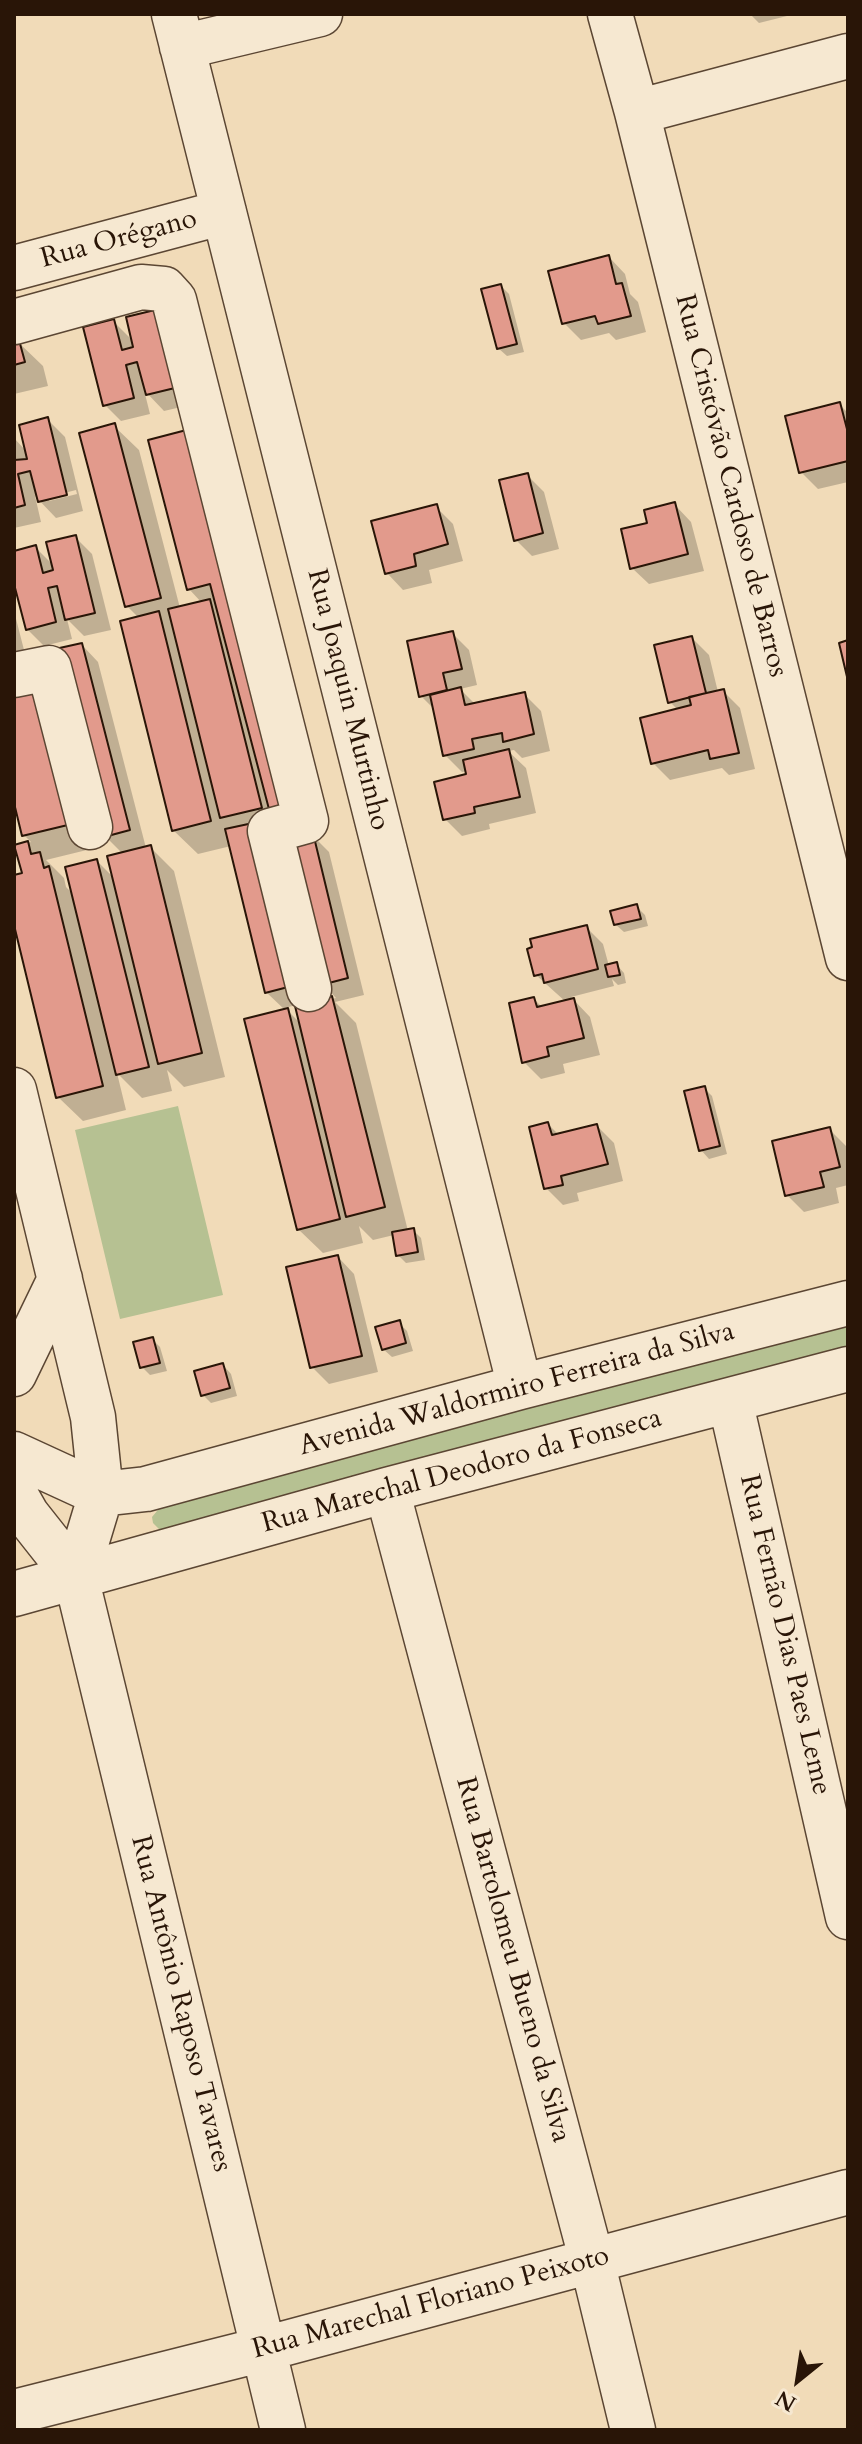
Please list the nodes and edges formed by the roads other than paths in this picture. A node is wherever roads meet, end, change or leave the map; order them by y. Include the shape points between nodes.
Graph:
1 (320, 14) edge
2 (610, 14) edge
3 (178, 30) edge
4 (848, 56) edge
5 (637, 112) junction
6 (224, 212) junction
7 (26, 265) edge
8 (33, 317) edge
9 (14, 675) edge
10 (90, 827) dead end
11 (848, 958) edge
12 (309, 989) dead end
13 (14, 1090) edge
14 (60, 1279) junction
15 (848, 1303) edge
16 (848, 1369) edge
17 (14, 1374) edge
18 (520, 1387) junction
19 (730, 1400) junction
20 (14, 1454) edge
21 (387, 1490) junction
22 (14, 1492) edge
23 (101, 1494) junction
24 (76, 1577) junction
25 (14, 1594) edge
26 (848, 1917) edge
27 (848, 2192) edge
28 (592, 2261) junction
29 (264, 2349) junction
30 (14, 2412) edge
31 (283, 2430) edge
32 (633, 2430) edge

1 - 3 street
2 - 5 street, Rua Cristóvão Cardoso de Barros
3 - 6 street, Rua Joaquin Murtinho
4 - 5 street
5 - 11 street, Rua Cristóvão Cardoso de Barros
6 - 7 street, Rua Orégano
6 - 18 street, Rua Joaquin Murtinho
7 - 8 street
8 - 12 street via 141,287 164,289 174,300 306,821 270,831
9 - 10 street via 49,668
13 - 14 street
14 - 17 street
14 - 23 street via 93,1417
15 - 18 street, Avenida Waldormiro Ferreira da Silva
16 - 19 street, Rua Marechal Deodoro da Fonseca
18 - 23 street, Avenida Waldormiro Ferreira da Silva via 187,1479
19 - 21 street, Rua Marechal Deodoro da Fonseca
19 - 26 street, Rua Fernão Dias Paes Leme
20 - 23 street
21 - 24 street, Rua Marechal Deodoro da Fonseca
21 - 28 street, Rua Bartolomeu Bueno da Silva
22 - 24 street
23 - 24 street
24 - 25 street
24 - 29 street, Rua Antônio Raposo Tavares
27 - 28 street, Rua Marechal Floriano Peixoto
28 - 29 street, Rua Marechal Floriano Peixoto
28 - 32 street, Rua Bartolomeu Bueno da Silva
29 - 30 street, Rua Marechal Floriano Peixoto
29 - 31 street, Rua Antônio Raposo Tavares

